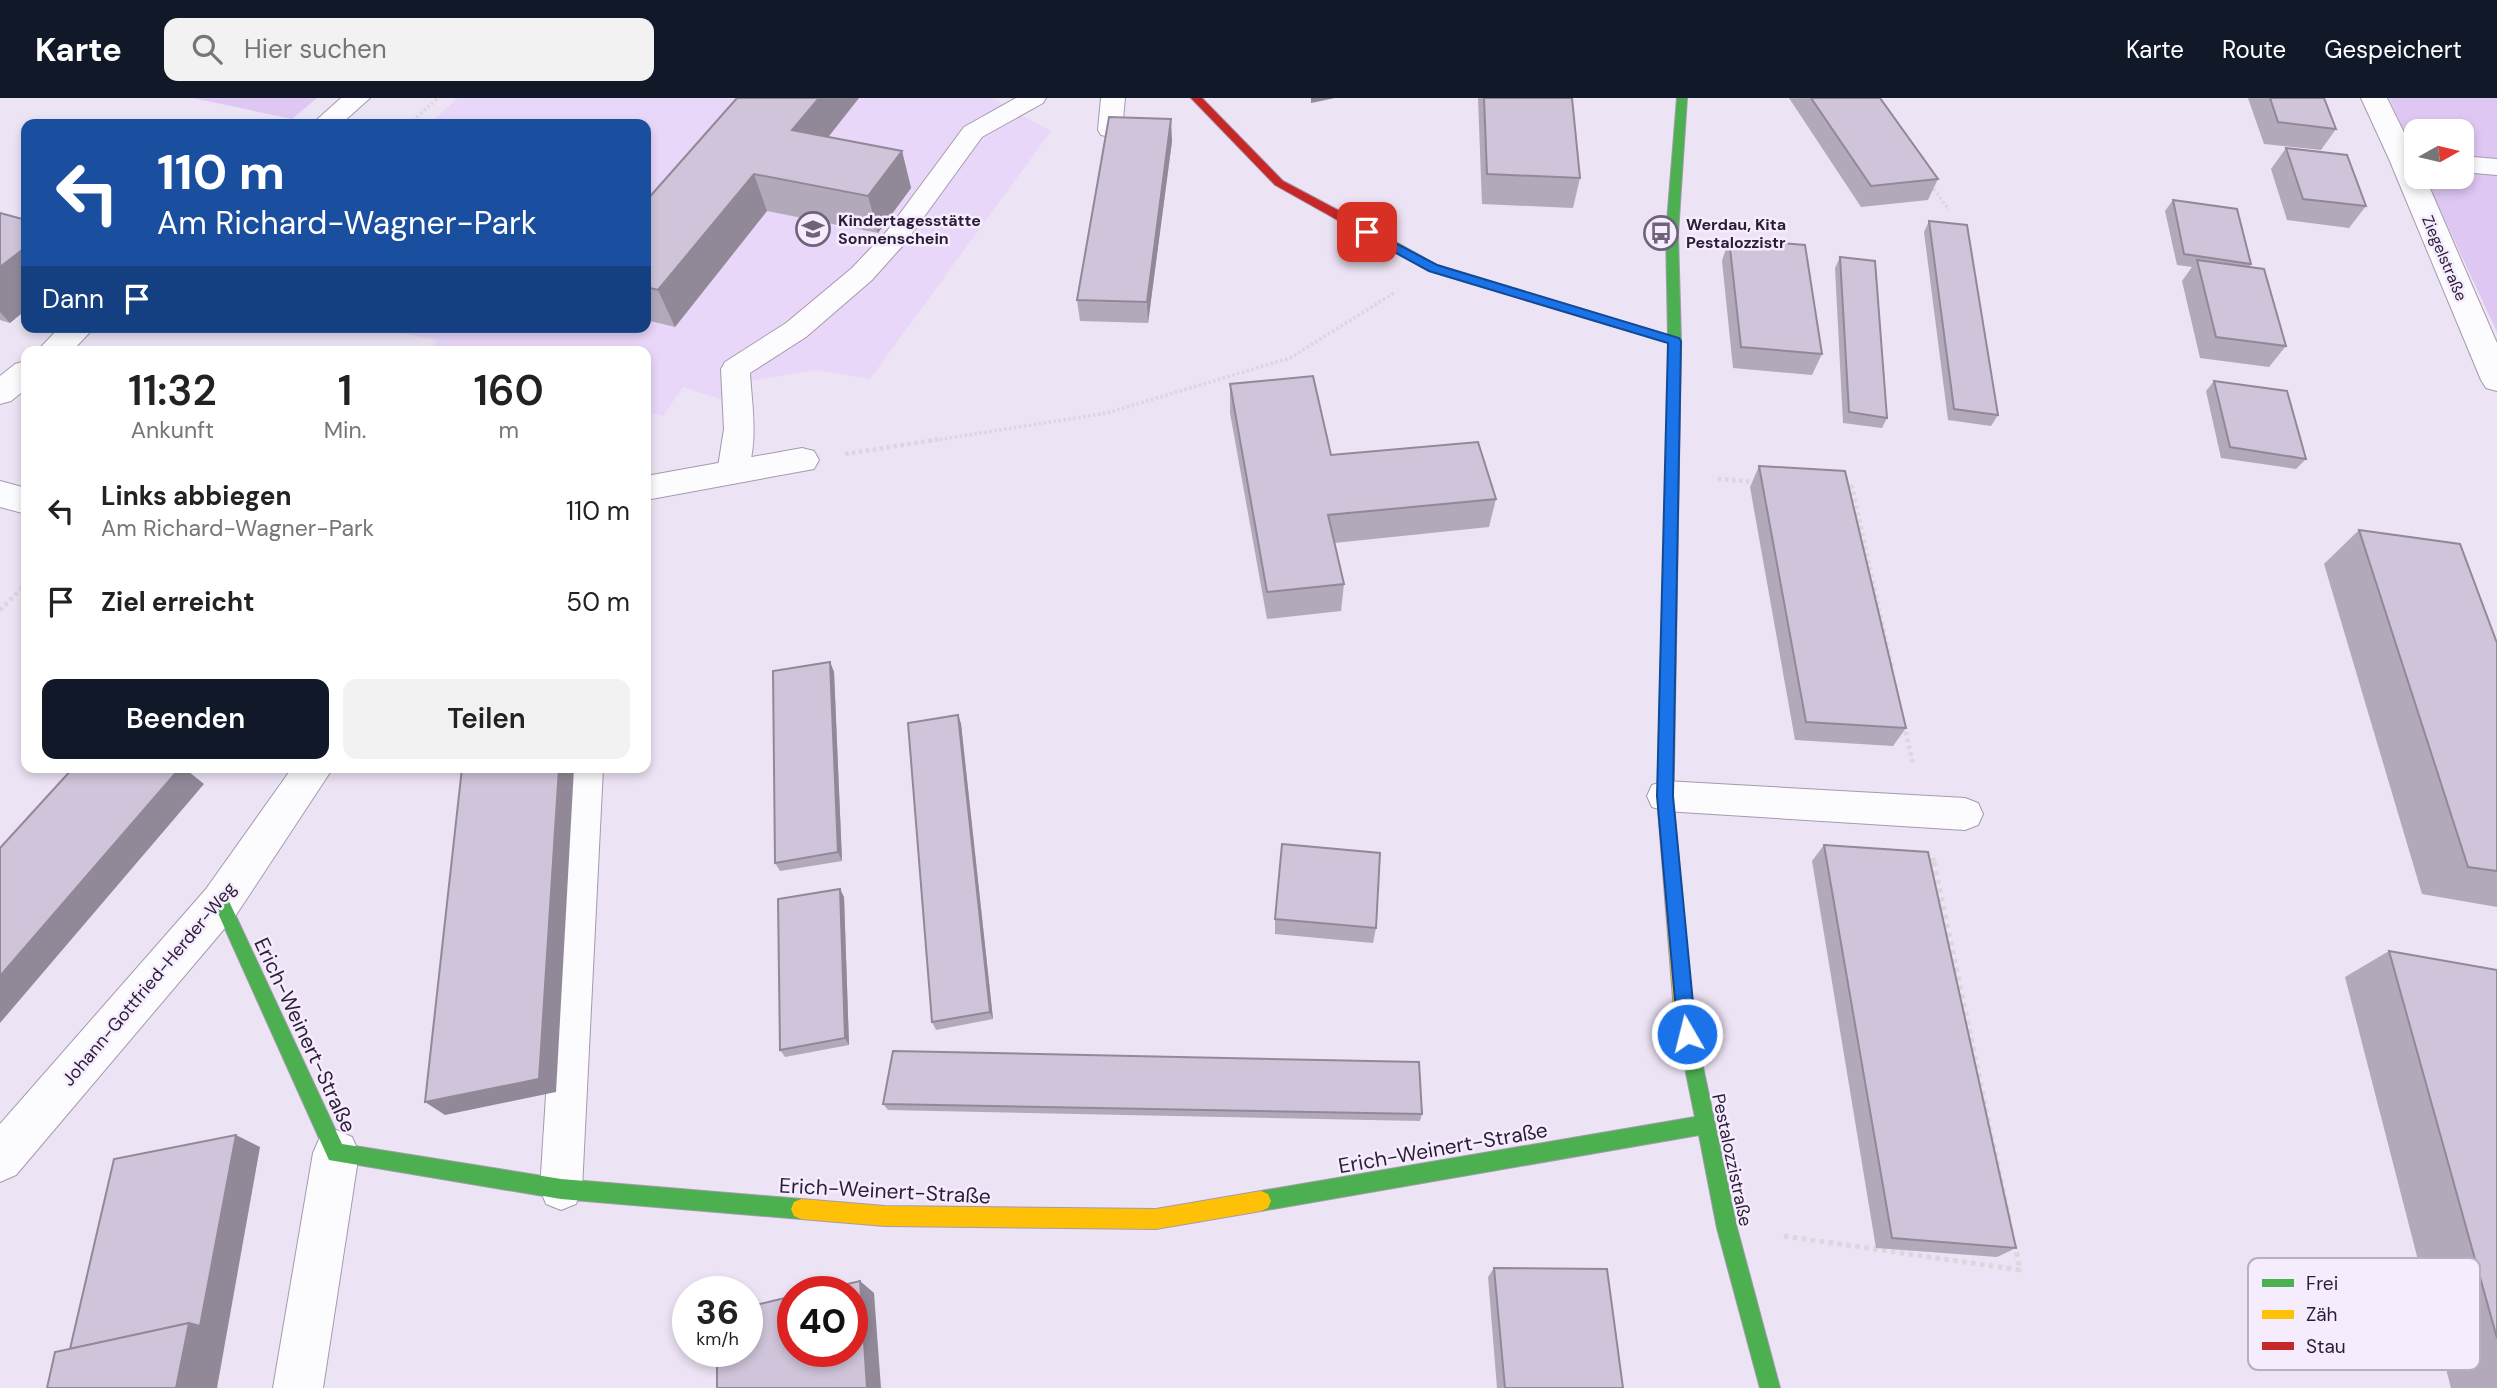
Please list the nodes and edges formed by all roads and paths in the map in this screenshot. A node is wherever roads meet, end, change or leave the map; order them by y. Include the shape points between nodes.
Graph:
1 (357, 98) edge
2 (438, 98) edge
3 (1034, 98) edge
4 (1113, 98) edge
5 (1196, 98) edge
6 (1682, 98) edge
7 (2374, 98) edge
8 (331, 119) edge
9 (414, 119) edge
10 (1110, 130) edge
11 (2404, 149) edge
12 (2474, 165) edge
13 (2497, 167) edge
14 (1925, 177) edge
15 (2422, 189) edge
16 (1949, 211) dead end
17 (1433, 268) junction
18 (73, 333) edge
19 (1675, 341) junction
20 (58, 346) edge
21 (21, 376) edge
22 (2497, 380) edge
23 (0, 393) edge
24 (803, 460) joint
25 (732, 472) junction
26 (1671, 476) junction
27 (1769, 482) edge
28 (1838, 486) edge
29 (651, 487) edge
30 (0, 494) edge
31 (21, 500) edge
32 (21, 589) edge
33 (0, 610) edge
34 (1894, 677) edge
35 (1903, 717) edge
36 (311, 773) edge
37 (585, 773) edge
38 (1665, 796) junction
39 (1923, 812) junction
40 (1965, 814) dead end
41 (221, 902) junction
42 (1704, 1125) junction
43 (336, 1153) junction
44 (0, 1159) edge
45 (561, 1189) junction
46 (1727, 1227) junction
47 (2012, 1229) edge
48 (2015, 1243) edge
49 (298, 1388) edge
50 (1770, 1388) edge

1 - 8 street
2 - 9 path
3 - 25 lane via 972,132 896,237 862,274 796,330 735,369 739,429
4 - 10 lane
5 - 17 street via 1279,183
6 - 19 street, Pestalozzistraße via 1672,234
7 - 11 street, Ziegelstraße
12 - 13 lane
14 - 16 path
15 - 22 street, Ziegelstraße
17 - 19 street
17 - 24 path via 1290,358 1107,414
18 - 20 street
19 - 26 street, Pestalozzistraße
21 - 23 street
24 - 25 street
25 - 29 street
26 - 27 path
26 - 38 street, Pestalozzistraße
28 - 34 path via 1852,487
30 - 31 street
32 - 33 path
35 - 39 path
36 - 41 street, Johann-Gottfried-Herder-Weg
37 - 45 lane
38 - 39 lane
38 - 42 street, Pestalozzistraße via 1683,1011
39 - 40 lane
39 - 47 path
41 - 43 street, Erich-Weinert-Straße
41 - 44 street, Johann-Gottfried-Herder-Weg
42 - 45 street, Erich-Weinert-Straße via 1156,1219 885,1216
42 - 46 street, Pestalozzistraße
43 - 45 street, Erich-Weinert-Straße
43 - 49 street
46 - 48 path via 2020,1270
46 - 50 street, Pestalozzistraße

